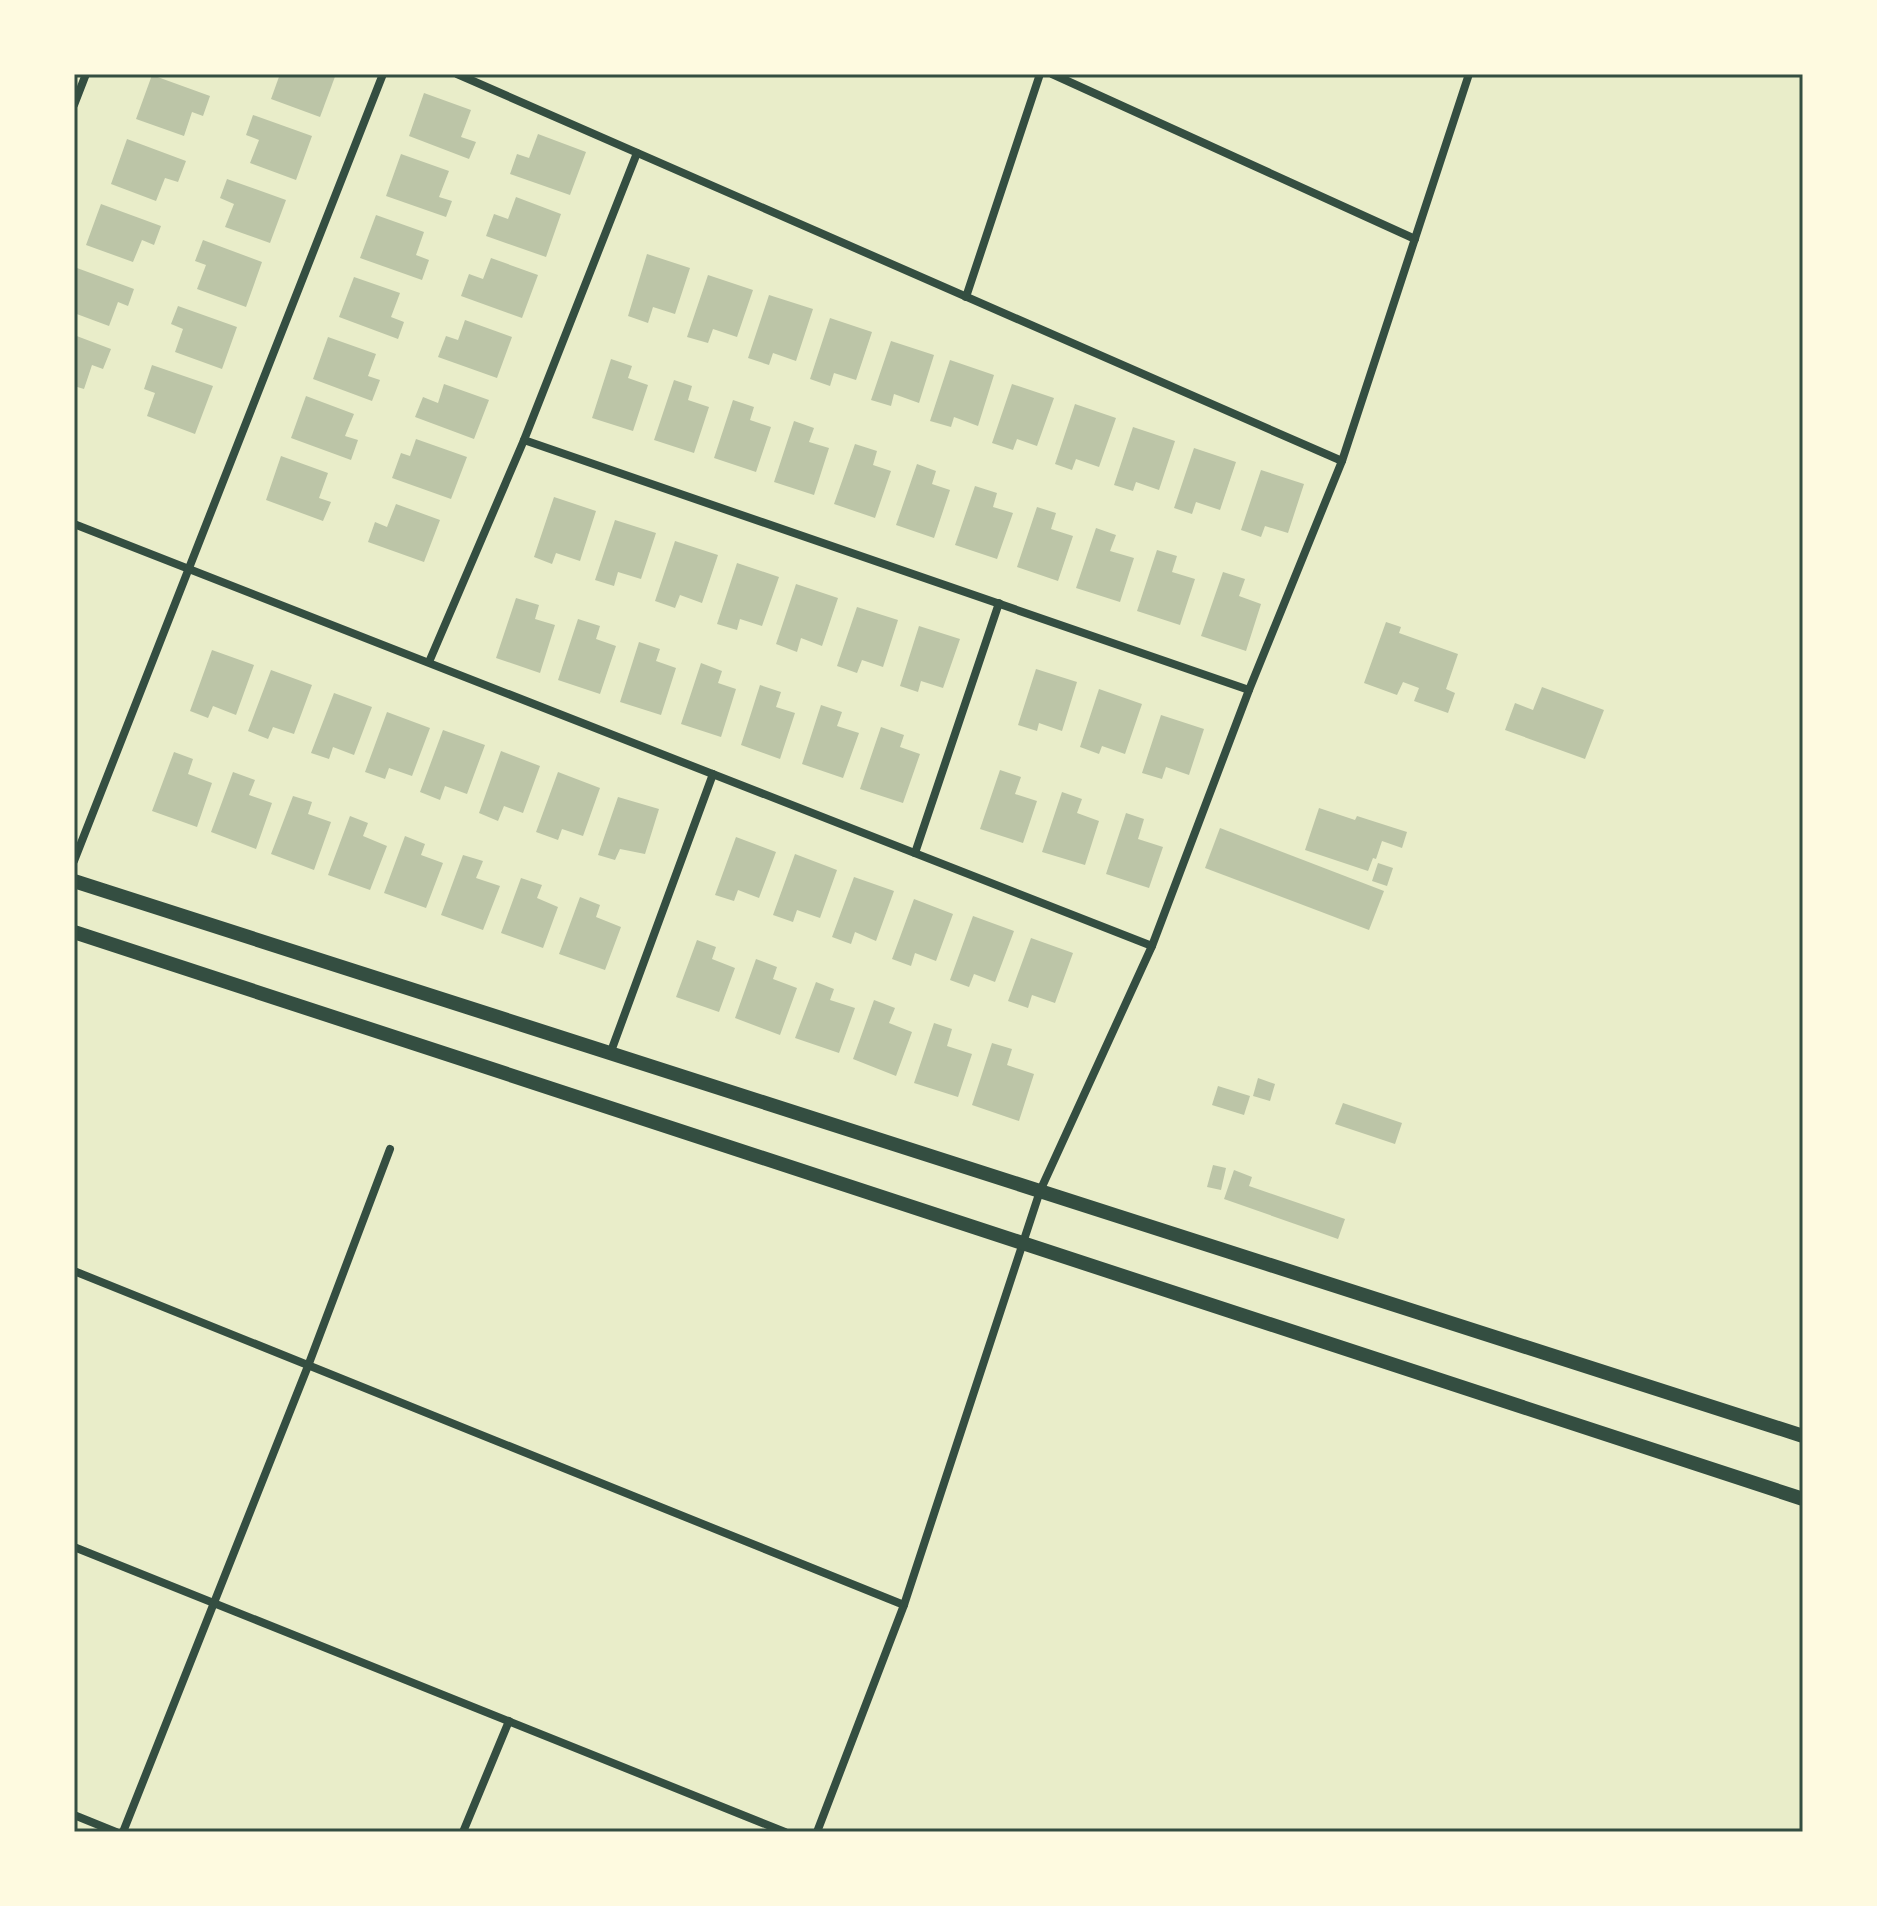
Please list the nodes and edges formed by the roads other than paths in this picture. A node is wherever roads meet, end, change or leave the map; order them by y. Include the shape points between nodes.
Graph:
1 (86, 74) edge
2 (383, 74) edge
3 (457, 74) edge
4 (1040, 74) edge
5 (1052, 74) edge
6 (1469, 74) edge
7 (74, 105) edge
8 (637, 153) junction
9 (1415, 239) junction
10 (966, 297) junction
11 (524, 440) junction
12 (1342, 461) junction
13 (74, 524) edge
14 (189, 569) junction
15 (999, 603) junction
16 (429, 662) junction
17 (1249, 690) junction
18 (713, 774) junction
19 (915, 853) junction
20 (74, 861) edge
21 (74, 881) edge
22 (74, 932) edge
23 (1152, 946) junction
24 (610, 1054) junction
25 (390, 1149) dead end
26 (1040, 1191) junction
27 (1023, 1242) junction
28 (74, 1271) edge
29 (308, 1366) junction
30 (1803, 1436) edge
31 (1803, 1499) edge
32 (74, 1547) edge
33 (214, 1603) junction
34 (904, 1605) junction
35 (509, 1721) junction
36 (74, 1815) edge
37 (116, 1832) edge
38 (123, 1832) edge
39 (463, 1832) edge
40 (785, 1832) edge
41 (817, 1832) edge

1 - 7 street
2 - 14 street
3 - 8 street
4 - 10 street
5 - 9 street
6 - 9 street
8 - 10 street
8 - 11 street
9 - 12 street
10 - 12 street
11 - 15 street
11 - 16 street
12 - 17 street
13 - 14 street
14 - 16 street
14 - 20 street
15 - 17 street
15 - 19 street
16 - 18 street
17 - 23 street
18 - 19 street
18 - 24 street
19 - 23 street
21 - 24 street
22 - 27 street
23 - 26 street
24 - 26 street
25 - 29 street
26 - 27 street
26 - 30 street
27 - 31 street
27 - 34 street
28 - 29 street
29 - 33 street
29 - 34 street
32 - 33 street
33 - 35 street
33 - 38 street
34 - 41 street
35 - 39 street
35 - 40 street
36 - 37 street

